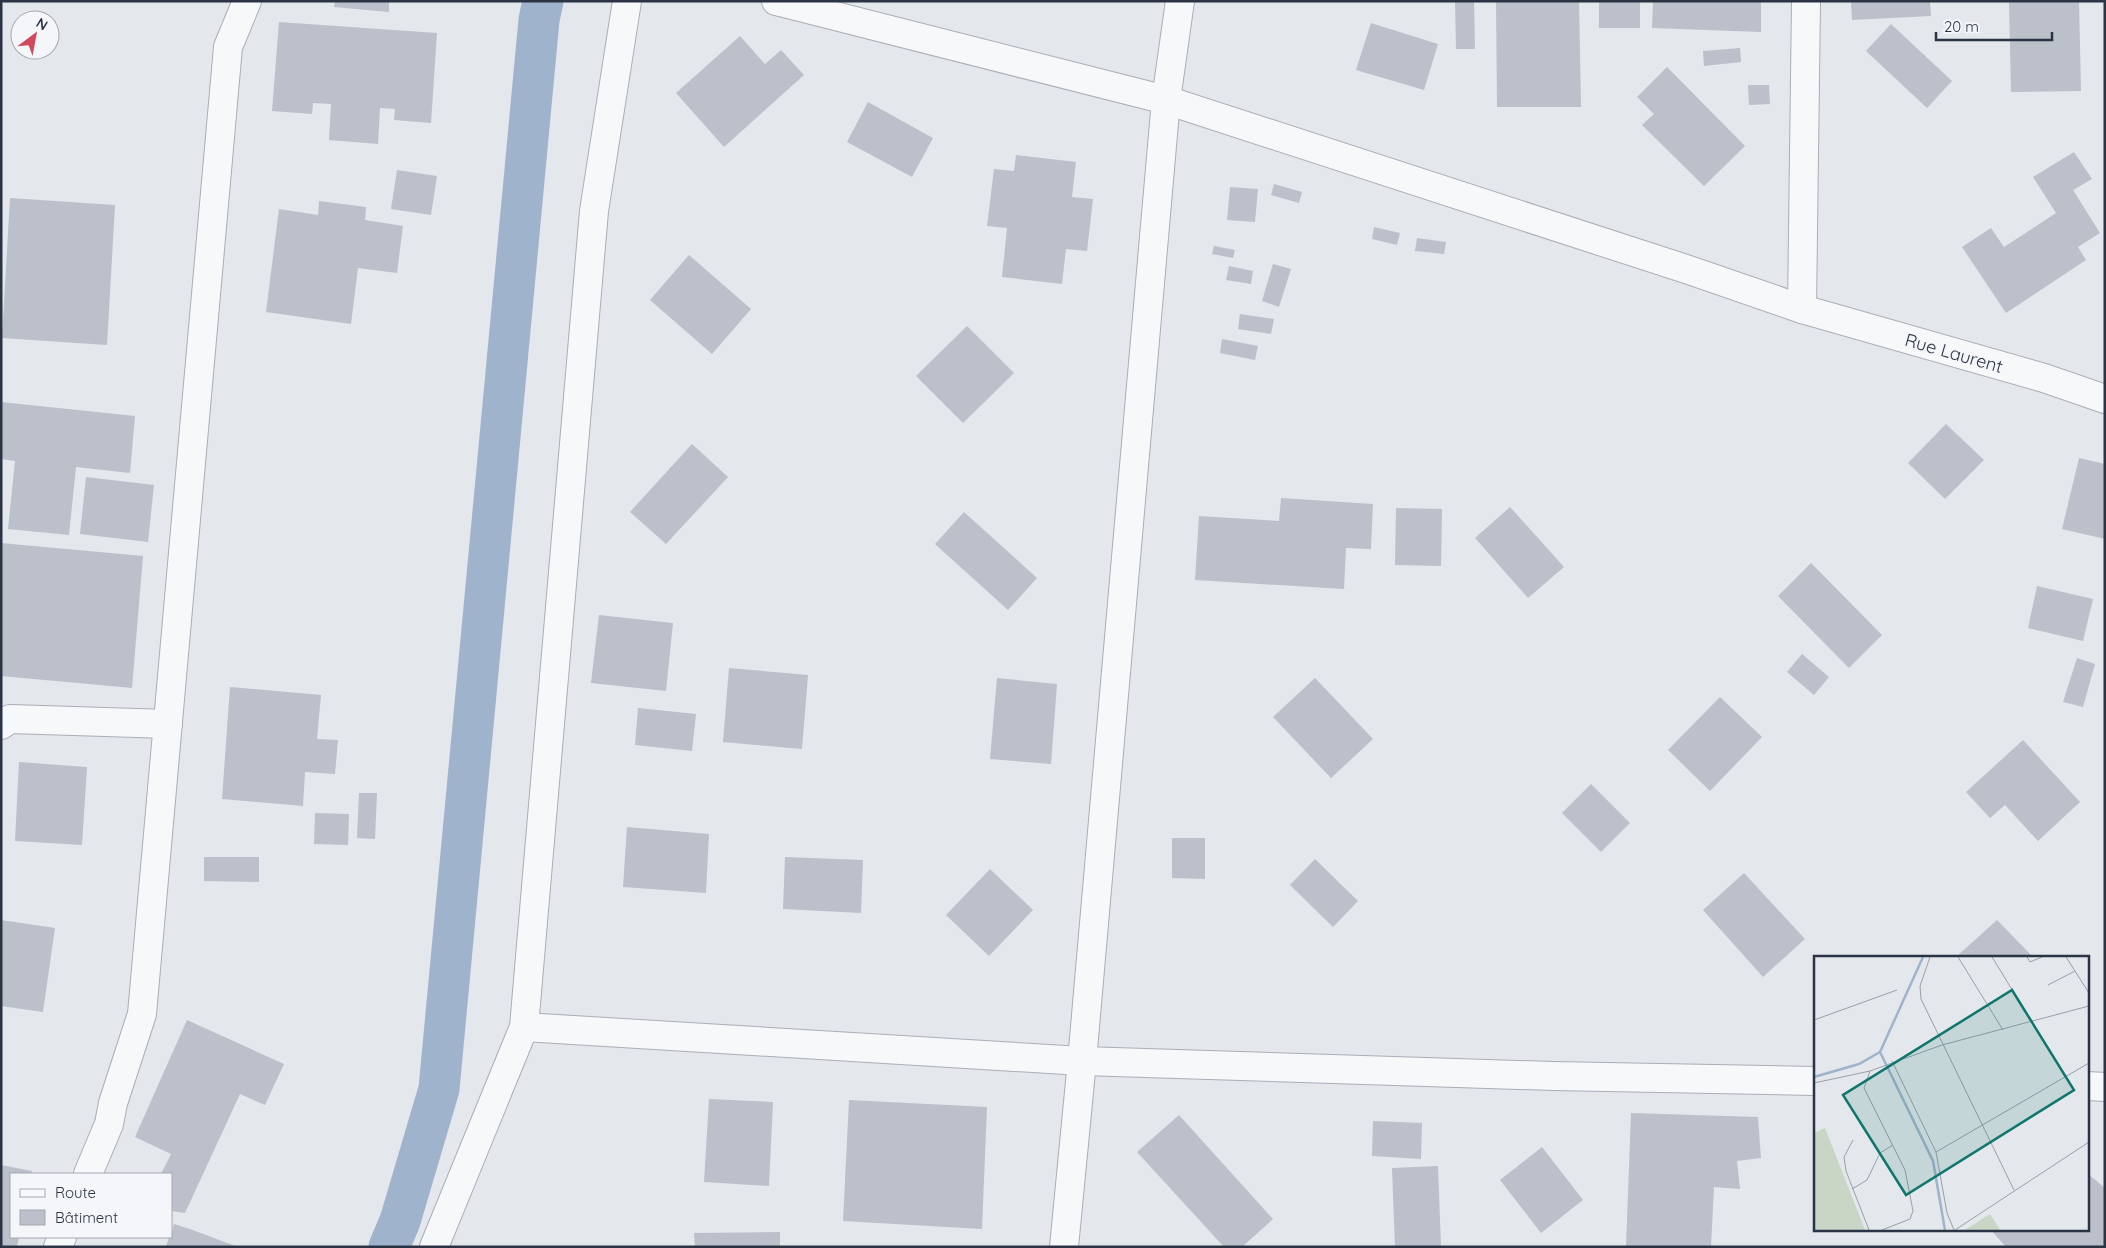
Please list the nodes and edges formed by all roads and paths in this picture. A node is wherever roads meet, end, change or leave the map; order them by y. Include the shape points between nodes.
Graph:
1 (246, 1) edge
2 (627, 1) edge
3 (776, 1) edge
4 (1180, 1) edge
5 (1806, 1) edge
6 (1166, 100) junction
7 (1802, 309) junction
8 (2105, 399) edge
9 (168, 724) junction
10 (1, 725) edge
11 (524, 1027) junction
12 (1082, 1060) junction
13 (1814, 1081) edge
14 (2088, 1086) edge
15 (2105, 1087) edge
16 (88, 1173) edge
17 (434, 1247) edge
18 (1064, 1247) edge

1 - 9 street via 228,47
2 - 11 street via 594,211
3 - 6 street, Rue Laurent
4 - 6 street
5 - 7 street
6 - 7 street, Rue Laurent
6 - 12 street
7 - 8 street, Rue Laurent via 2044,378
9 - 10 street via 10,719
9 - 16 street via 142,1014 109,1124
11 - 12 street
11 - 17 street
12 - 13 street
12 - 18 street
14 - 15 street

